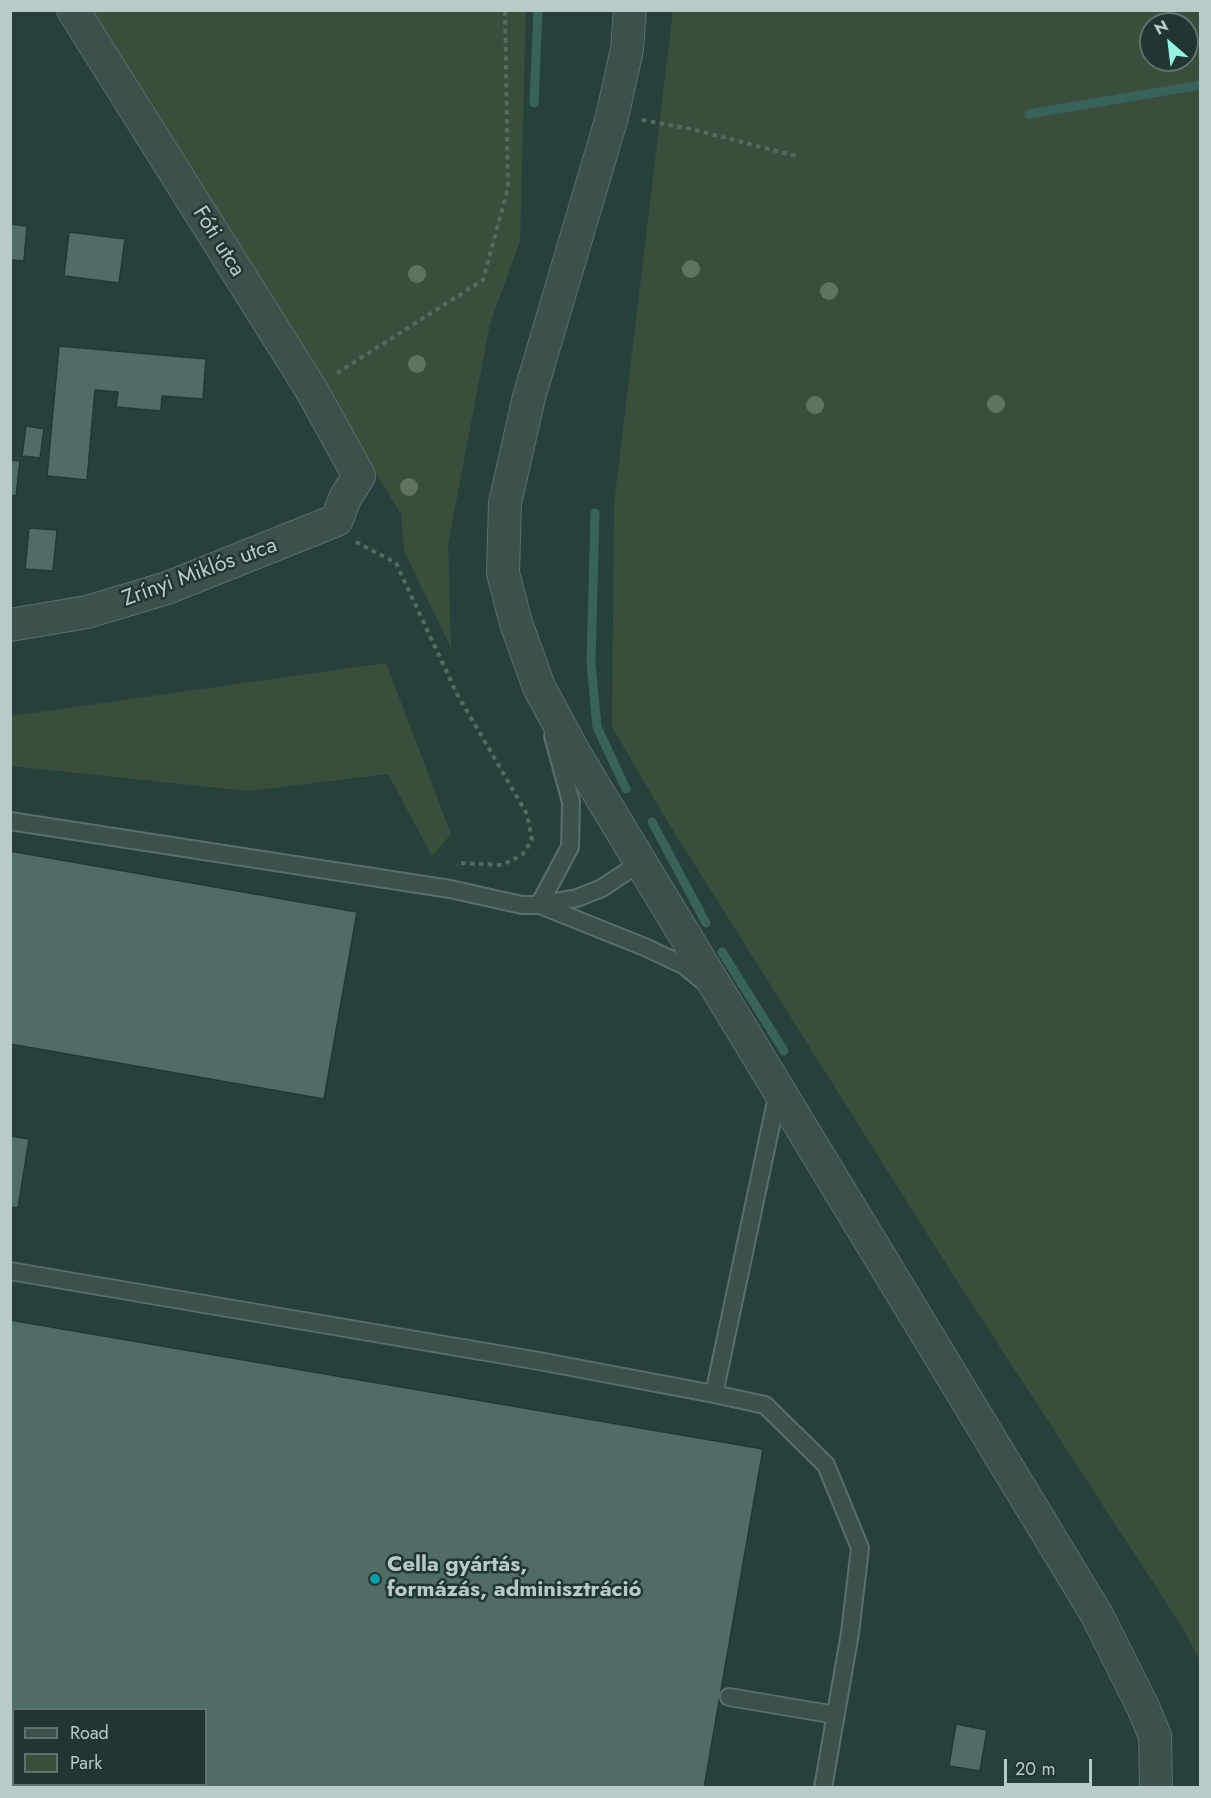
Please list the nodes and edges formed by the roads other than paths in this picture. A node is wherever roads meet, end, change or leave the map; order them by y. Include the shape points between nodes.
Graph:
1 (73, 10) edge
2 (630, 10) edge
3 (359, 476) joint
4 (10, 625) edge
5 (539, 687) junction
6 (10, 821) edge
7 (640, 862) junction
8 (539, 904) junction
9 (721, 995) junction
10 (779, 1089) junction
11 (10, 1271) edge
12 (714, 1394) junction
13 (729, 1697) dead end
14 (836, 1715) junction
15 (823, 1788) edge
16 (1155, 1788) edge

1 - 3 street, Fóti utca via 311,389
2 - 5 street via 627,49 612,117 529,397 505,503 503,573
3 - 4 street, Zrínyi Miklós utca via 337,520 167,588 87,612
5 - 7 street
5 - 8 lane via 571,802 570,848
6 - 8 lane via 450,889 522,905
7 - 8 lane via 602,888 577,898
7 - 9 street
8 - 9 lane via 685,966
9 - 10 street
10 - 12 lane
10 - 16 street via 1097,1615 1155,1736
11 - 12 lane
12 - 14 lane via 765,1406 826,1465 860,1548
13 - 14 lane
14 - 15 lane

